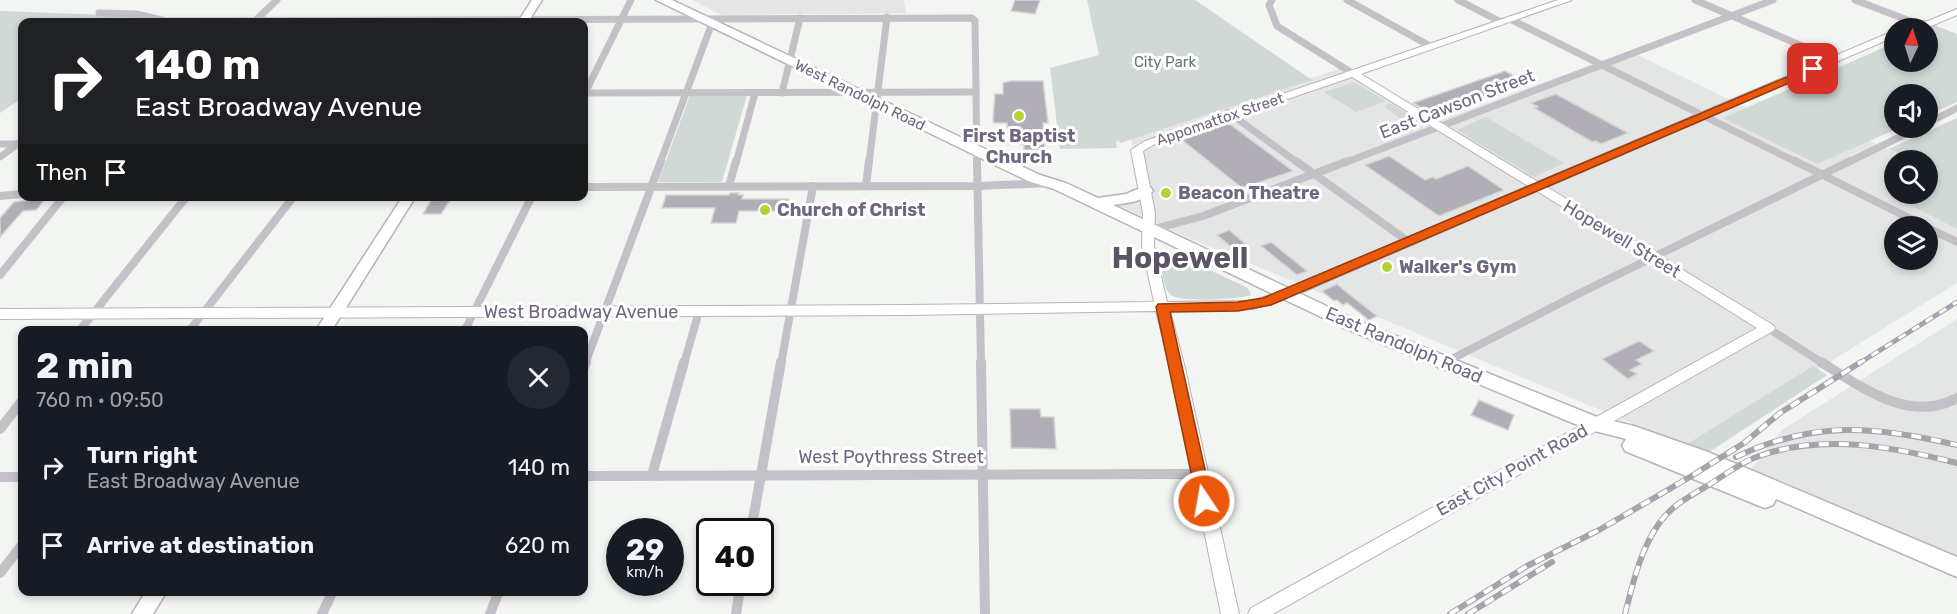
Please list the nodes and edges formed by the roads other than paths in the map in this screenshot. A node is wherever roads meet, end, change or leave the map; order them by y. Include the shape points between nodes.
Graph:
1 (277, 0) edge
2 (537, 0) edge
3 (631, 0) edge
4 (662, 0) edge
5 (682, 0) edge
6 (1272, 0) edge
7 (1347, 0) edge
8 (1458, 0) edge
9 (1567, 0) edge
10 (1695, 0) edge
11 (1773, 0) edge
12 (1855, 0) edge
13 (1957, 3) edge
14 (1957, 12) edge
15 (99, 13) dead end
16 (1733, 16) junction
17 (887, 17) junction
18 (150, 18) edge
19 (258, 18) edge
20 (526, 18) edge
21 (800, 18) junction
22 (1895, 18) edge
23 (1923, 18) edge
24 (621, 19) junction
25 (588, 20) edge
26 (711, 20) junction
27 (1938, 20) edge
28 (1505, 21) junction
29 (1884, 38) edge
30 (1430, 46) junction
31 (790, 56) junction
32 (1835, 60) junction
33 (1604, 65) junction
34 (1352, 73) junction
35 (588, 86) edge
36 (976, 92) junction
37 (686, 93) junction
38 (755, 93) junction
39 (782, 93) junction
40 (856, 93) junction
41 (588, 94) edge
42 (877, 98) junction
43 (1957, 108) edge
44 (1230, 113) junction
45 (1704, 115) junction
46 (1938, 118) edge
47 (1439, 127) junction
48 (1896, 138) edge
49 (18, 143) edge
50 (0, 144) edge
51 (18, 145) edge
52 (977, 146) junction
53 (0, 157) edge
54 (1315, 174) junction
55 (1819, 174) junction
56 (1054, 183) junction
57 (729, 186) junction
58 (813, 186) junction
59 (866, 186) junction
60 (978, 186) junction
61 (650, 187) junction
62 (1537, 187) junction
63 (588, 188) edge
64 (1144, 191) junction
65 (18, 194) edge
66 (0, 196) edge
67 (60, 201) edge
68 (183, 201) edge
69 (290, 201) edge
70 (407, 201) edge
71 (530, 201) edge
72 (1095, 203) junction
73 (1904, 216) edge
74 (1150, 230) junction
75 (1938, 233) edge
76 (1408, 242) junction
77 (1957, 242) edge
78 (1652, 258) junction
79 (0, 275) edge
80 (1284, 295) junction
81 (1162, 307) junction
82 (980, 309) junction
83 (791, 310) junction
84 (699, 311) junction
85 (336, 312) junction
86 (474, 312) junction
87 (604, 312) junction
88 (203, 313) junction
89 (0, 314) edge
90 (93, 314) junction
91 (83, 326) edge
92 (193, 326) edge
93 (327, 326) edge
94 (467, 326) edge
95 (1768, 328) junction
96 (588, 356) edge
97 (1444, 363) junction
98 (1957, 398) edge
99 (18, 406) edge
100 (1594, 424) junction
101 (0, 429) edge
102 (984, 473) junction
103 (1198, 474) junction
104 (652, 475) junction
105 (761, 475) junction
106 (588, 476) edge
107 (0, 477) edge
108 (18, 477) edge
109 (753, 518) edge
110 (18, 550) edge
111 (1957, 567) edge
112 (0, 573) edge
113 (154, 596) edge
114 (331, 596) edge
115 (497, 596) edge
116 (739, 596) edge
117 (142, 614) edge
118 (322, 614) edge
119 (490, 614) edge
120 (736, 614) edge
121 (985, 614) edge
122 (1230, 614) edge
123 (1257, 614) edge

1 - 19 street
2 - 20 main road
3 - 24 street
4 - 26 highway, West Randolph Road
5 - 26 highway, West Randolph Road
6 - 34 street, Hopewell Street via 1269,5 1277,26
7 - 30 street
8 - 28 street
9 - 28 street, Appomattox Street
10 - 16 street
11 - 16 street, East Cawson Street
12 - 22 street
13 - 23 street
14 - 27 street
15 - 18 street
16 - 32 street
16 - 33 street, East Cawson Street
17 - 21 street
17 - 36 street via 972,18
17 - 42 street
21 - 26 street
21 - 31 street
24 - 25 street
24 - 26 street
24 - 35 street
26 - 31 highway, West Randolph Road
26 - 37 street
28 - 30 street, Appomattox Street
28 - 33 street
29 - 32 street, West Broadway Avenue
30 - 34 street, Appomattox Street
31 - 39 street
31 - 40 highway, West Randolph Road
31 - 42 highway, West Randolph Road
32 - 45 street, West Broadway Avenue
33 - 45 street
33 - 47 street, East Cawson Street
34 - 44 street, Appomattox Street
34 - 47 street, Hopewell Street
36 - 42 street
36 - 52 street
37 - 38 street
37 - 41 street
37 - 61 street
38 - 39 street
38 - 57 street
39 - 40 street
40 - 42 highway, West Randolph Road
42 - 52 highway, West Randolph Road
42 - 59 street
43 - 46 street
44 - 54 street
44 - 64 street, Appomattox Street via 1137,150
45 - 55 street
45 - 62 street, West Broadway Avenue
47 - 54 street, East Cawson Street
47 - 62 street, Hopewell Street
48 - 55 street
49 - 50 street
51 - 53 street
52 - 56 highway, West Randolph Road
52 - 60 street
54 - 74 street, East Cawson Street via 1203,216
54 - 76 street
55 - 73 street
55 - 78 street
56 - 60 street
56 - 72 highway, West Randolph Road
57 - 58 street
57 - 61 street
58 - 59 street
58 - 83 street
59 - 60 street
60 - 82 street
61 - 63 street
61 - 87 street
62 - 76 street, West Broadway Avenue
62 - 78 street, Hopewell Street
64 - 72 highway via 1130,198
64 - 74 street
65 - 66 street
67 - 79 street
68 - 90 street
69 - 88 street
70 - 85 main road
71 - 86 street
72 - 74 highway, West Randolph Road
74 - 80 highway, East Randolph Road
74 - 81 street via 1148,246
75 - 77 street
76 - 80 street, West Broadway Avenue
78 - 95 street, Hopewell Street
78 - 97 street
80 - 81 street, West Broadway Avenue via 1245,306
80 - 97 highway, East Randolph Road
81 - 82 street, West Broadway Avenue
81 - 103 street
82 - 83 street, West Broadway Avenue
82 - 102 street
83 - 84 street, West Broadway Avenue
83 - 105 street
84 - 87 street, West Broadway Avenue
84 - 104 street
85 - 86 street, West Broadway Avenue
85 - 88 street, West Broadway Avenue
85 - 93 main road
86 - 87 street, West Broadway Avenue
86 - 94 street
87 - 96 street
88 - 90 street, West Broadway Avenue
88 - 92 street
89 - 90 street, West Broadway Avenue
90 - 91 street
95 - 98 street, Hopewell Street via 1892,402 1932,408
95 - 100 street, East City Point Road
97 - 100 highway, East Randolph Road
99 - 101 street
100 - 111 highway, East Randolph Road via 1604,433 1654,455 1799,512
100 - 123 street, East City Point Road
102 - 103 street, West Poythress Street
102 - 105 street, West Poythress Street
102 - 121 street
103 - 122 street
104 - 105 street, West Poythress Street
104 - 106 street, West Poythress Street
105 - 109 street
107 - 108 street
110 - 112 street
113 - 117 main road
114 - 118 street
115 - 119 street
116 - 120 street

